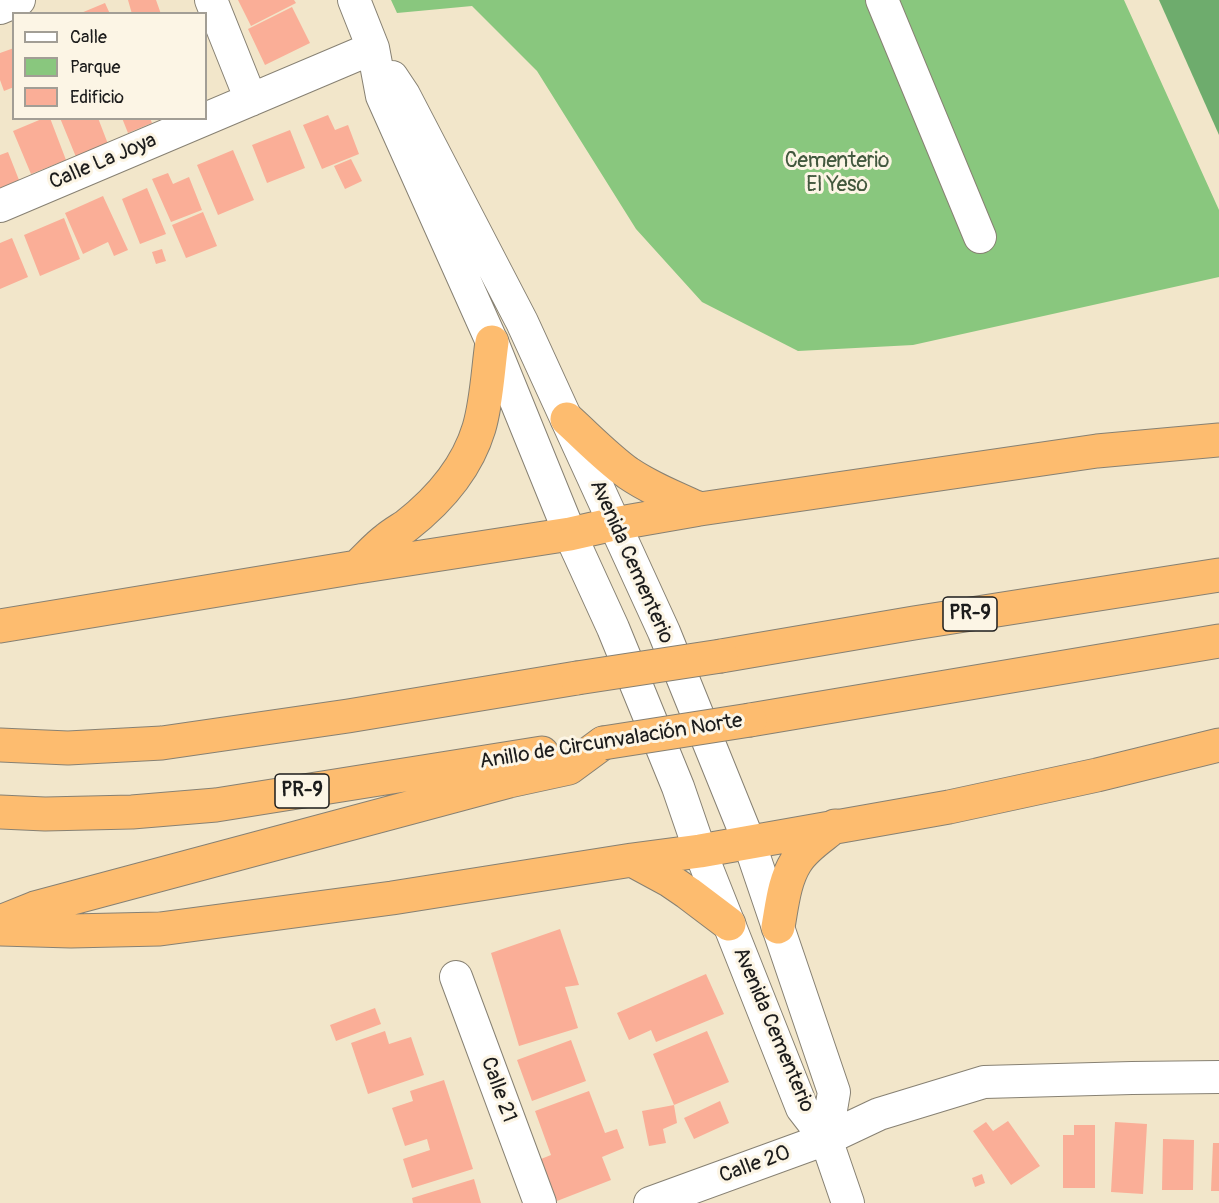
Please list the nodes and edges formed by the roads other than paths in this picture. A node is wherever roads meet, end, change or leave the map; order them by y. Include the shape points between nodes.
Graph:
1 (19, 0) edge
2 (211, 0) edge
3 (354, 0) edge
4 (882, 0) edge
5 (0, 8) edge
6 (373, 48) junction
7 (251, 100) junction
8 (207, 119) edge
9 (204, 120) edge
10 (0, 206) edge
11 (980, 237) dead end
12 (492, 342) junction
13 (567, 419) junction
14 (1219, 440) edge
15 (700, 509) junction
16 (614, 524) junction
17 (570, 534) junction
18 (357, 567) junction
19 (1219, 575) edge
20 (0, 626) edge
21 (1219, 641) edge
22 (603, 743) junction
23 (0, 745) edge
24 (1219, 745) edge
25 (0, 812) edge
26 (836, 826) junction
27 (749, 842) junction
28 (700, 851) junction
29 (632, 860) junction
30 (0, 922) edge
31 (729, 924) junction
32 (778, 927) junction
33 (0, 929) edge
34 (456, 977) dead end
35 (1219, 1077) edge
36 (826, 1139) junction
37 (540, 1203) edge
38 (650, 1203) edge
39 (848, 1203) edge

1 - 5 street
2 - 7 street
3 - 6 street, Avenida Cementerio
4 - 11 street
6 - 7 street, Calle La Joya
6 - 12 street, Avenida Cementerio via 382,96
6 - 13 street, Avenida Cementerio via 409,105 522,322
7 - 8 street, Calle La Joya
9 - 10 street, Calle La Joya
12 - 17 street, Avenida Cementerio
12 - 18 highway via 479,429 466,460 425,510
13 - 15 highway via 629,473
13 - 16 street, Avenida Cementerio
14 - 15 highway via 1097,451
15 - 16 highway
16 - 17 highway
16 - 27 street, Avenida Cementerio
17 - 18 highway
17 - 28 street, Avenida Cementerio via 618,639
18 - 20 highway
19 - 23 highway, PR-9, bridge via 162,743 68,748
21 - 22 highway, Anillo de Circunvalación Norte / PR-9, bridge
22 - 25 highway, Anillo de Circunvalación Norte / PR-9 via 216,805 132,812
22 - 30 highway via 569,768 35,908
24 - 26 highway via 983,800
26 - 27 highway
26 - 32 highway via 796,861 784,891
27 - 28 highway
27 - 32 street, Avenida Cementerio
28 - 29 highway
28 - 31 street, Avenida Cementerio
29 - 31 highway via 669,880
29 - 33 highway via 160,929
31 - 36 street, Avenida Cementerio via 802,1108
32 - 36 street, Avenida Cementerio via 834,1092
34 - 37 street, Calle 21
35 - 36 street, Calle 20 via 984,1082 879,1113
36 - 38 street, Calle 20
36 - 39 street

